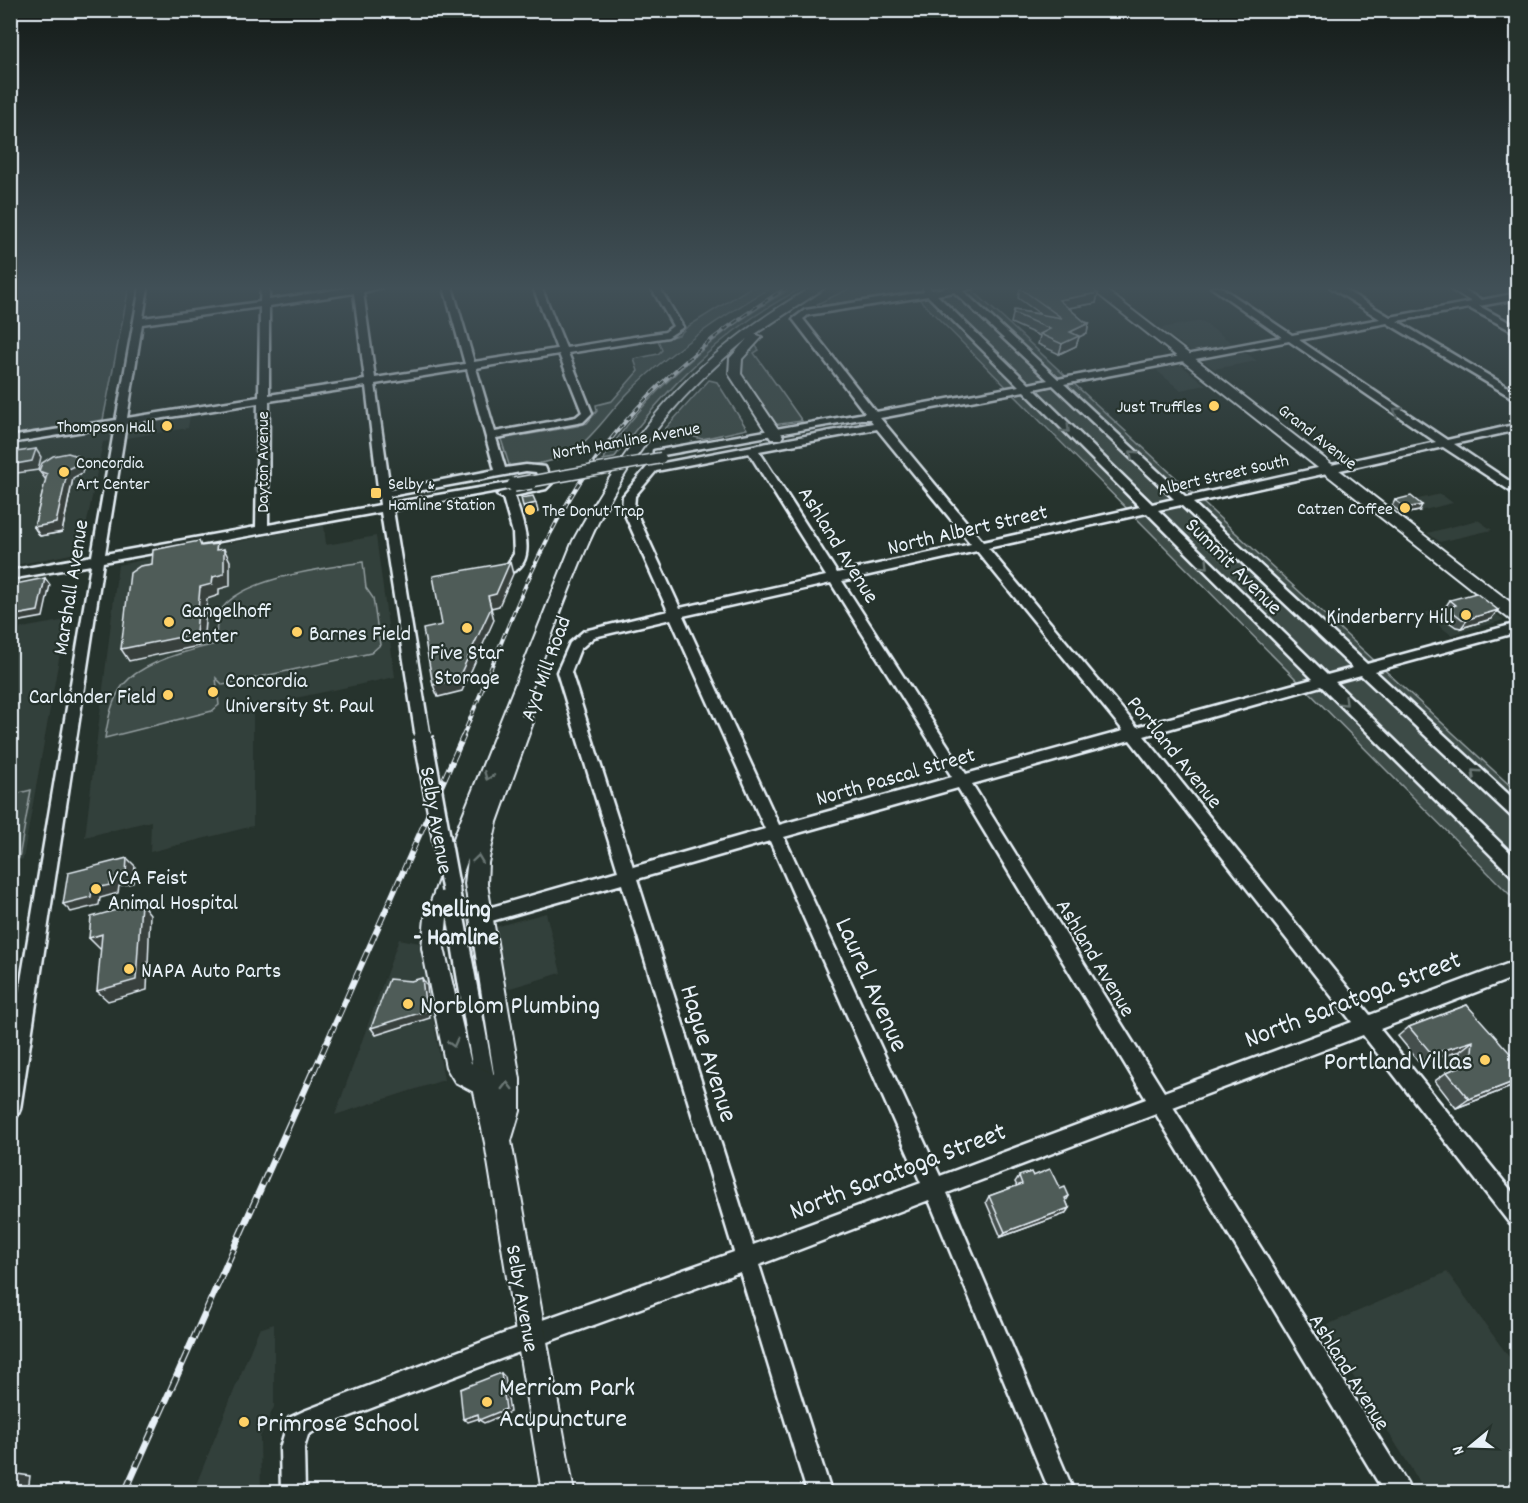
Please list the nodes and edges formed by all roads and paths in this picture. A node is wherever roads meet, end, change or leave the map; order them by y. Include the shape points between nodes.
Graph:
1 (132, 357) edge
2 (264, 357) edge
3 (367, 357) edge
4 (468, 357) edge
5 (525, 357) edge
6 (566, 357) edge
7 (722, 357) edge
8 (723, 357) edge
9 (737, 357) edge
10 (827, 357) edge
11 (993, 357) edge
12 (1030, 357) edge
13 (1191, 357) edge
14 (1318, 357) edge
15 (1450, 357) edge
16 (1186, 358) junction
17 (716, 362) junction
18 (471, 366) junction
19 (370, 382) junction
20 (1056, 382) junction
21 (740, 384) junction
22 (1024, 388) junction
23 (1518, 398) edge
24 (263, 400) junction
25 (876, 420) junction
26 (121, 422) junction
27 (1518, 428) edge
28 (490, 436) junction
29 (764, 438) junction
30 (10, 440) edge
31 (1445, 444) junction
32 (1329, 469) junction
33 (501, 473) junction
34 (511, 486) junction
35 (1518, 493) edge
36 (627, 501) joint
37 (1183, 502) junction
38 (386, 506) junction
39 (1148, 510) junction
40 (262, 529) junction
41 (980, 547) junction
42 (98, 559) junction
43 (491, 572) edge
44 (10, 574) edge
45 (833, 579) junction
46 (677, 614) junction
47 (1518, 616) edge
48 (1518, 627) edge
49 (585, 635) joint
50 (1366, 670) junction
51 (1323, 682) junction
52 (1134, 734) junction
53 (963, 782) junction
54 (1518, 813) edge
55 (776, 834) junction
56 (1518, 872) edge
57 (626, 875) junction
58 (482, 917) junction
59 (1518, 968) edge
60 (1366, 1026) junction
61 (16, 1047) edge
62 (485, 1083) junction
63 (1159, 1102) junction
64 (10, 1109) edge
65 (498, 1143) junction
66 (934, 1187) junction
67 (1518, 1216) edge
68 (746, 1259) junction
69 (531, 1336) junction
70 (292, 1492) edge
71 (558, 1492) edge
72 (819, 1492) edge
73 (1062, 1492) edge
74 (1398, 1492) edge

1 - 26 street, Marshall Avenue
2 - 24 street, Dayton Avenue
3 - 19 street, Selby Avenue
4 - 18 street
5 - 18 street
6 - 28 street via 587,408 584,417
7 - 17 main road, Ayd Mill Road
8 - 17 main road, Ayd Mill Road
9 - 21 main road via 734,369
10 - 25 street, Portland Avenue
11 - 22 street, Summit Avenue
12 - 20 street, Summit Avenue
13 - 16 street, North Hamline Avenue
31 -> 14 street
15 - 23 street
16 - 20 street, North Hamline Avenue
16 - 32 main road, Grand Avenue
17 - 21 main road via 726,366
17 - 29 main road
58 -> 17 main road, Ayd Mill Road via 476,860 483,832 583,559 605,508 629,467 652,433
17 -> 62 main road, Ayd Mill Road via 649,426 581,541 436,918 433,948 460,1072
18 - 19 street
18 - 28 street
19 - 24 street
19 - 38 street, Selby Avenue
20 - 22 street, North Hamline Avenue
37 -> 20 street, Summit Avenue
21 - 29 main road
22 - 25 street, North Hamline Avenue
22 -> 39 street, Summit Avenue
24 - 26 street
24 - 40 street, Dayton Avenue
25 - 29 street, North Hamline Avenue
25 - 29 street, North Hamline Avenue
25 - 41 street, Portland Avenue
26 - 30 street
26 - 42 street, Marshall Avenue
27 - 31 street, Albert Street South
28 - 33 street
29 - 34 street, North Hamline Avenue, bridge
29 - 36 street, North Hamline Avenue via 652,468
29 - 45 street, Ashland Avenue
31 - 32 street, Albert Street South
31 - 35 street
32 - 37 street, Albert Street South
32 - 47 main road, Grand Avenue
33 - 34 street via 535,467 541,469 546,483 542,487
33 - 38 street
34 - 38 street
34 - 43 street via 521,548 512,567
36 - 46 street, Laurel Avenue
37 - 39 street, Albert Street South
37 - 50 street, Summit Avenue
38 - 40 street
38 - 62 street, Selby Avenue, bridge
39 - 41 street, North Albert Street
39 -> 51 street, Summit Avenue
40 - 42 street
41 - 45 street, North Albert Street
41 - 52 street, Portland Avenue
42 - 44 street
42 - 61 street, Marshall Avenue
45 - 46 street, North Albert Street
45 - 53 street, Ashland Avenue
46 - 49 street, North Albert Street
46 - 55 street, Laurel Avenue
48 - 50 street, North Pascal Street
49 - 57 street, Hague Avenue via 572,648 564,672
50 - 51 street, North Pascal Street
54 -> 50 street, Summit Avenue
51 - 52 street, North Pascal Street
51 -> 56 street, Summit Avenue
52 - 53 street, North Pascal Street
52 - 60 street, Portland Avenue
53 - 55 street, North Pascal Street
53 - 63 street, Ashland Avenue
55 - 57 street, North Pascal Street
55 - 66 street, Laurel Avenue
57 - 58 street, North Pascal Street
57 - 68 street, Hague Avenue
65 -> 58 main road, Ayd Mill Road via 507,1111 507,1079
59 - 60 street, North Saratoga Street
60 - 63 street, North Saratoga Street
60 - 67 street, Portland Avenue
61 - 64 street, Marshall Avenue
62 - 65 main road, Selby Avenue
63 - 66 street, North Saratoga Street
63 - 74 street, Ashland Avenue
65 - 69 main road, Selby Avenue
66 - 68 street, North Saratoga Street
66 - 73 street, Laurel Avenue
68 - 69 street, North Saratoga Street
68 - 72 street, Hague Avenue
69 - 70 street, North Saratoga Street via 298,1427 292,1448
69 - 71 main road, Selby Avenue

